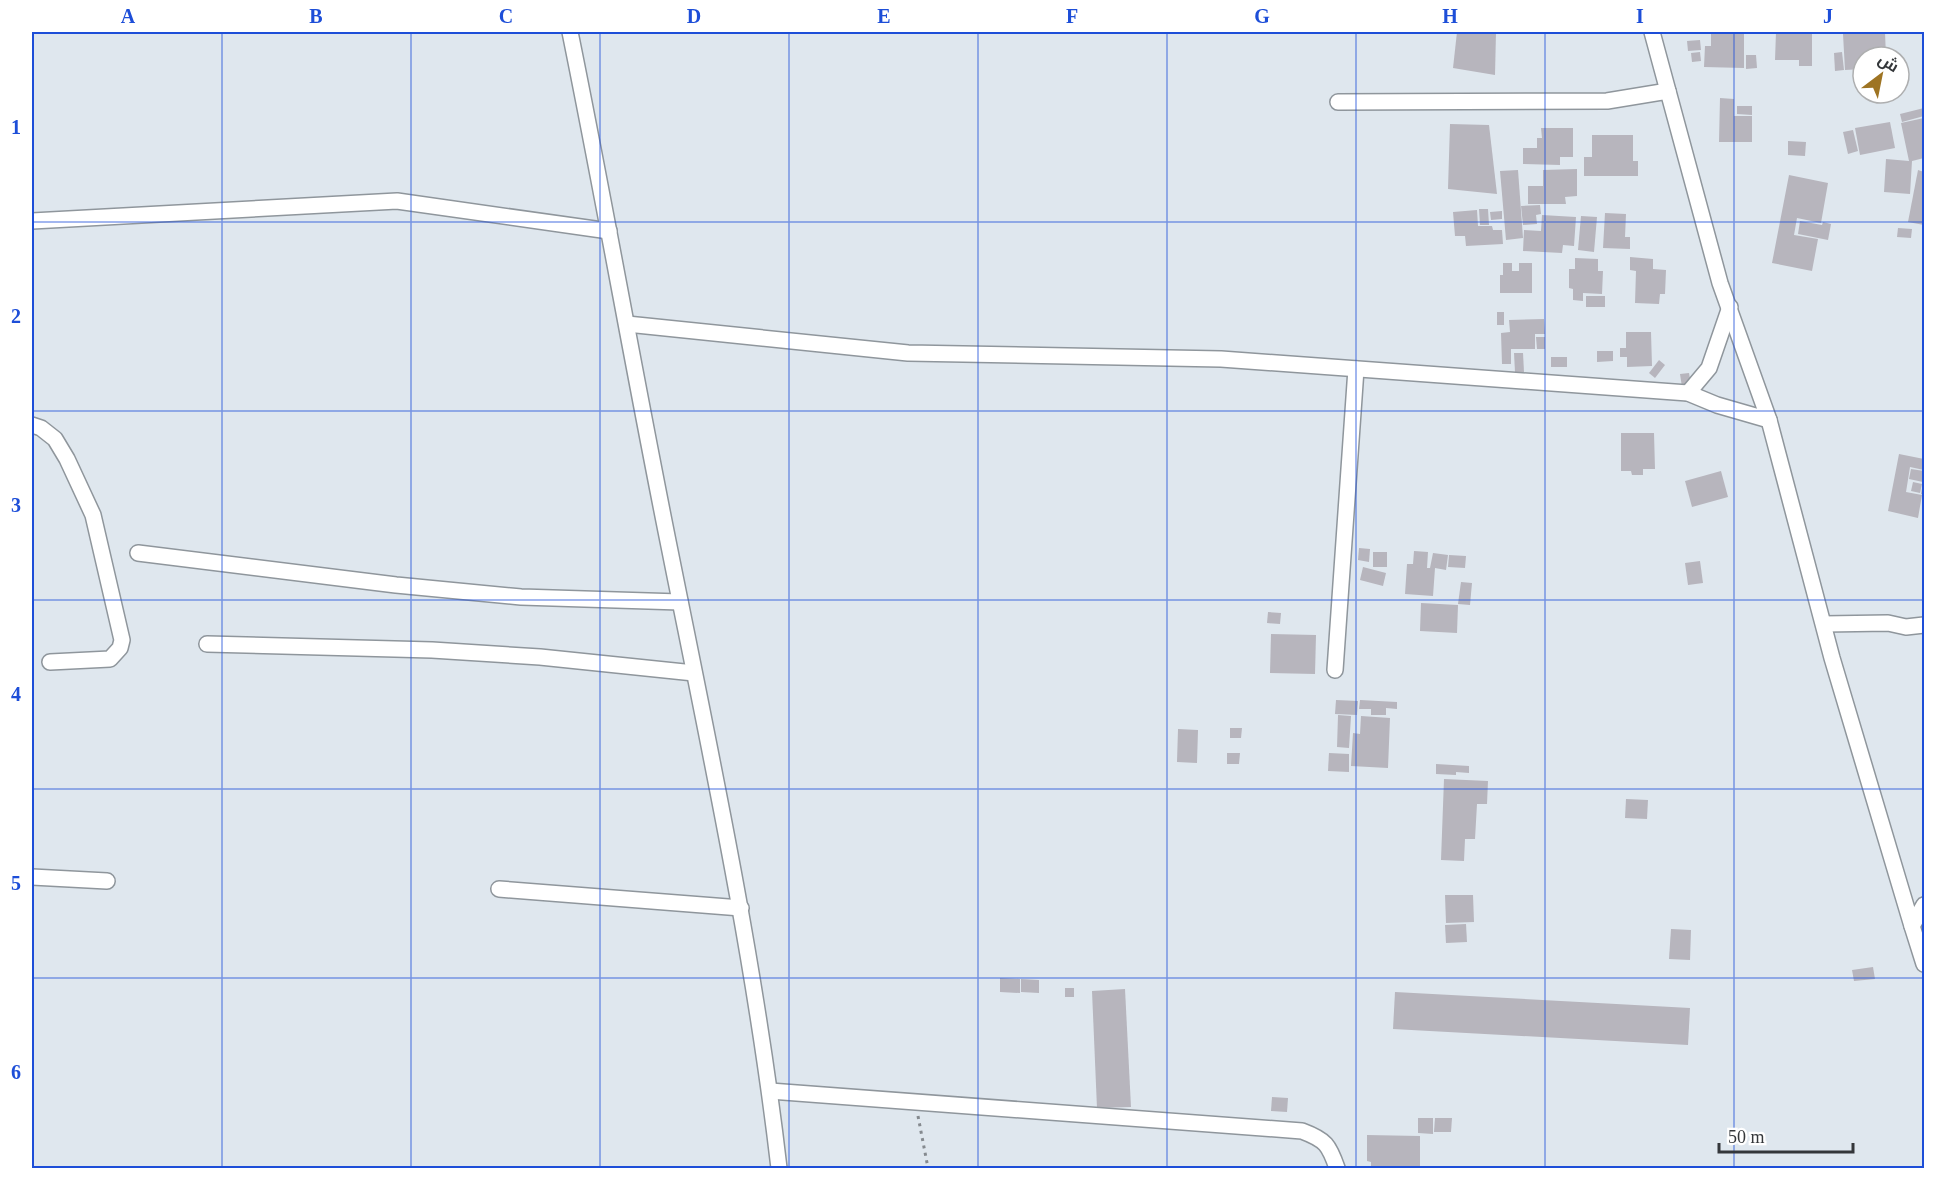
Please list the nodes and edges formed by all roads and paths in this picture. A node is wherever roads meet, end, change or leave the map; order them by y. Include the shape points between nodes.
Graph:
1 (570, 32) edge
2 (1652, 32) edge
3 (1668, 91) junction
4 (1338, 102) dead end
5 (32, 221) edge
6 (609, 231) junction
7 (1730, 307) junction
8 (627, 324) junction
9 (1356, 369) junction
10 (1688, 393) junction
11 (1769, 420) junction
12 (32, 425) edge
13 (138, 553) dead end
14 (680, 602) junction
15 (1824, 624) junction
16 (1924, 625) edge
17 (207, 644) dead end
18 (50, 662) dead end
19 (1335, 670) dead end
20 (694, 673) junction
21 (32, 877) edge
22 (107, 881) dead end
23 (499, 889) dead end
24 (1924, 904) edge
25 (741, 908) junction
26 (1912, 926) junction
27 (1924, 964) edge
28 (770, 1091) junction
29 (916, 1103) junction
30 (779, 1168) edge
31 (928, 1168) edge
32 (1337, 1168) edge

1 - 6 street
2 - 3 street
3 - 4 street via 1607,101
3 - 7 street
5 - 6 street via 397,201
6 - 8 street
7 - 10 street via 1708,368
7 - 11 street
8 - 9 street via 908,353 1221,359
8 - 14 street
9 - 10 street
9 - 19 street
10 - 11 street
11 - 15 street
12 - 18 street via 55,439 93,515 122,640 110,659
13 - 14 street via 521,597
14 - 20 street
15 - 16 street
15 - 26 street
17 - 20 street via 442,651
20 - 25 street
21 - 22 street
23 - 25 street
24 - 26 street
25 - 28 street
26 - 27 street
28 - 29 street
28 - 30 street
29 - 31 path
29 - 32 street via 1302,1131 1326,1143

